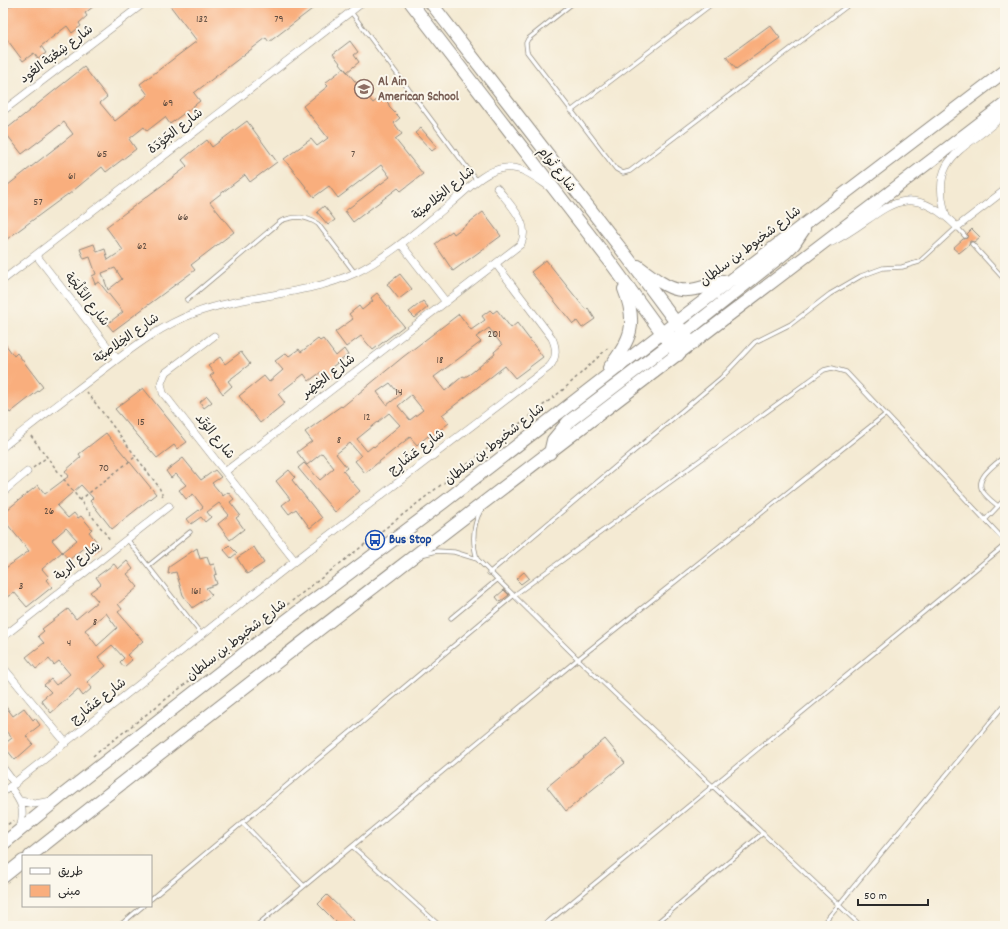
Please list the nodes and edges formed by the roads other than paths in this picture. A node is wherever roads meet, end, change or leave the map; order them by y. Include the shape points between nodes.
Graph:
1 (144, 3) edge
2 (362, 3) edge
3 (411, 3) edge
4 (431, 3) edge
5 (573, 3) edge
6 (713, 3) edge
7 (842, 3) edge
8 (851, 3) edge
9 (845, 7) junction
10 (351, 12) junction
11 (1005, 71) edge
12 (1005, 104) edge
13 (3, 111) edge
14 (571, 111) junction
15 (1005, 113) edge
16 (478, 182) junction
17 (497, 188) dead end
18 (553, 190) junction
19 (1005, 190) edge
20 (946, 216) junction
21 (806, 224) junction
22 (957, 227) junction
23 (965, 236) dead end
24 (401, 244) junction
25 (972, 244) dead end
26 (818, 247) junction
27 (36, 255) junction
28 (628, 258) junction
29 (608, 259) junction
30 (496, 264) junction
31 (355, 273) junction
32 (733, 278) junction
33 (3, 280) edge
34 (1005, 280) edge
35 (654, 294) junction
36 (187, 300) dead end
37 (446, 302) junction
38 (675, 322) junction
39 (662, 333) junction
40 (683, 333) junction
41 (214, 336) dead end
42 (670, 344) junction
43 (692, 344) junction
44 (678, 355) junction
45 (117, 359) junction
46 (597, 384) junction
47 (886, 414) junction
48 (3, 447) edge
49 (550, 453) junction
50 (1005, 456) edge
51 (226, 471) junction
52 (27, 472) road end
53 (3, 492) edge
54 (1005, 499) edge
55 (485, 503) junction
56 (998, 506) junction
57 (167, 508) road end
58 (985, 520) junction
59 (190, 532) dead end
60 (127, 539) junction
61 (1005, 542) edge
62 (1005, 545) edge
63 (414, 558) junction
64 (477, 559) junction
65 (296, 561) junction
66 (148, 566) junction
67 (489, 573) junction
68 (497, 580) junction
69 (513, 596) junction
70 (451, 618) dead end
71 (202, 636) junction
72 (3, 638) edge
73 (578, 659) junction
74 (3, 667) edge
75 (1005, 704) edge
76 (66, 743) junction
77 (3, 768) edge
78 (712, 784) junction
79 (12, 786) junction
80 (3, 792) edge
81 (64, 794) junction
82 (21, 801) junction
83 (242, 822) junction
84 (20, 831) junction
85 (763, 833) junction
86 (3, 844) edge
87 (353, 847) junction
88 (31, 855) edge
89 (22, 862) edge
90 (3, 877) edge
91 (304, 886) junction
92 (152, 898) edge
93 (839, 904) junction
94 (142, 907) edge
95 (119, 926) edge
96 (256, 926) edge
97 (440, 926) edge
98 (543, 926) edge
99 (653, 926) edge
100 (821, 926) edge
101 (861, 926) edge

1 - 13 street, شارع شِعْبَة العُود
2 - 10 street, شارع الجَوْدَة
3 - 18 main road, شارع تُوام
4 - 28 main road, شارع تُوام
5 - 14 lane via 531,36 526,43 529,56
6 - 14 lane
7 - 9 lane
8 - 9 lane
9 - 14 lane via 627,173 616,169
10 - 16 lane
10 - 27 street, شارع الجَوْدَة
11 - 21 main road, شارع شخبوط بن سلطان
12 - 26 main road
15 - 20 street via 957,152 944,168 941,192
16 - 18 street, شارع الخِلاصيّة via 496,170 514,168 528,173
16 - 24 street, شارع الخِلاصيّة
17 - 30 street, شارع الخِضِر via 523,223 525,230 521,244
18 - 29 main road, شارع تُوام
19 - 22 street
20 - 22 street
20 - 26 street via 922,203 905,200 896,202 887,205 839,238
21 - 32 main road, شارع شخبوط بن سلطان
21 - 40 main road via 786,252
22 - 23 lane
22 - 67 lane via 919,262 883,268 861,276 830,294 791,324 755,342 720,378
24 - 31 street, شارع الخِلاصيّة
24 - 37 street
25 - 34 lane
26 - 43 main road
27 - 33 street, شارع الجَوْدَة
27 - 45 street, شارع الدَّلْجَة
28 - 32 main road via 678,291 700,289
28 - 35 main road, شارع تُوام
29 - 35 main road via 644,301 651,302
29 - 39 main road, شارع تُوام
29 - 46 main road via 626,295 632,328 625,347
30 - 37 street, شارع الخِضِر
30 - 65 street, شارع عَشَارِج via 552,338 556,352 553,363
31 - 36 lane via 318,224 296,216 281,221
31 - 45 street, شارع الخِلاصيّة via 313,286 225,304 196,313 154,333
32 - 38 main road, شارع شخبوط بن سلطان
35 - 38 main road, شارع تُوام
37 - 51 street, شارع الخِضِر
38 - 39 main road, شارع شخبوط بن سلطان
38 - 40 main road, شارع تُوام
38 - 42 main road via 676,334
39 - 42 main road, شارع تُوام
39 - 46 main road, شارع شخبوط بن سلطان
40 - 43 main road, شارع تُوام
40 - 44 main road via 676,343
41 - 51 street, شارع الوُتَد via 165,373 161,388
42 - 44 main road, شارع تُوام
42 - 49 main road via 568,422 553,440
43 - 44 main road
44 - 49 main road
45 - 48 street, شارع الخِلاصيّة
46 - 81 main road, شارع شخبوط بن سلطان via 279,626
47 - 58 lane
47 - 69 lane via 846,372 832,368 824,370
47 - 73 lane
49 - 55 main road
50 - 56 lane via 984,475 981,483 982,491
51 - 65 street, شارع الوُتَد
52 - 53 street
54 - 56 lane
55 - 63 main road
55 - 64 lane via 474,527 473,543
56 - 58 lane
57 - 60 street, شارع الرية
58 - 61 lane
59 - 66 lane
60 - 66 lane
60 - 72 street, شارع الرية
62 - 78 lane
63 - 64 lane via 429,552 446,551 462,553
63 - 88 main road via 294,647
64 - 67 lane
65 - 71 street, شارع عَشَارِج
66 - 71 lane
67 - 68 lane
68 - 69 lane
68 - 70 lane
69 - 73 lane
69 - 83 lane
71 - 76 street, شارع عَشَارِج
73 - 78 lane
73 - 87 lane
74 - 76 street
75 - 93 lane
76 - 79 street, شارع عَشَارِج
77 - 79 street
78 - 85 lane
78 - 98 lane
79 - 80 street, شارع عَشَارِج
79 - 82 street
81 - 82 street via 40,804
81 - 84 main road, شارع شخبوط بن سلطان
82 - 84 street via 23,812
83 - 91 lane
83 - 92 lane
84 - 86 main road, شارع شخبوط بن سلطان
85 - 93 lane
85 - 99 lane
87 - 91 lane
87 - 97 lane
89 - 90 main road
91 - 96 lane
93 - 100 lane
93 - 101 lane
94 - 95 lane

